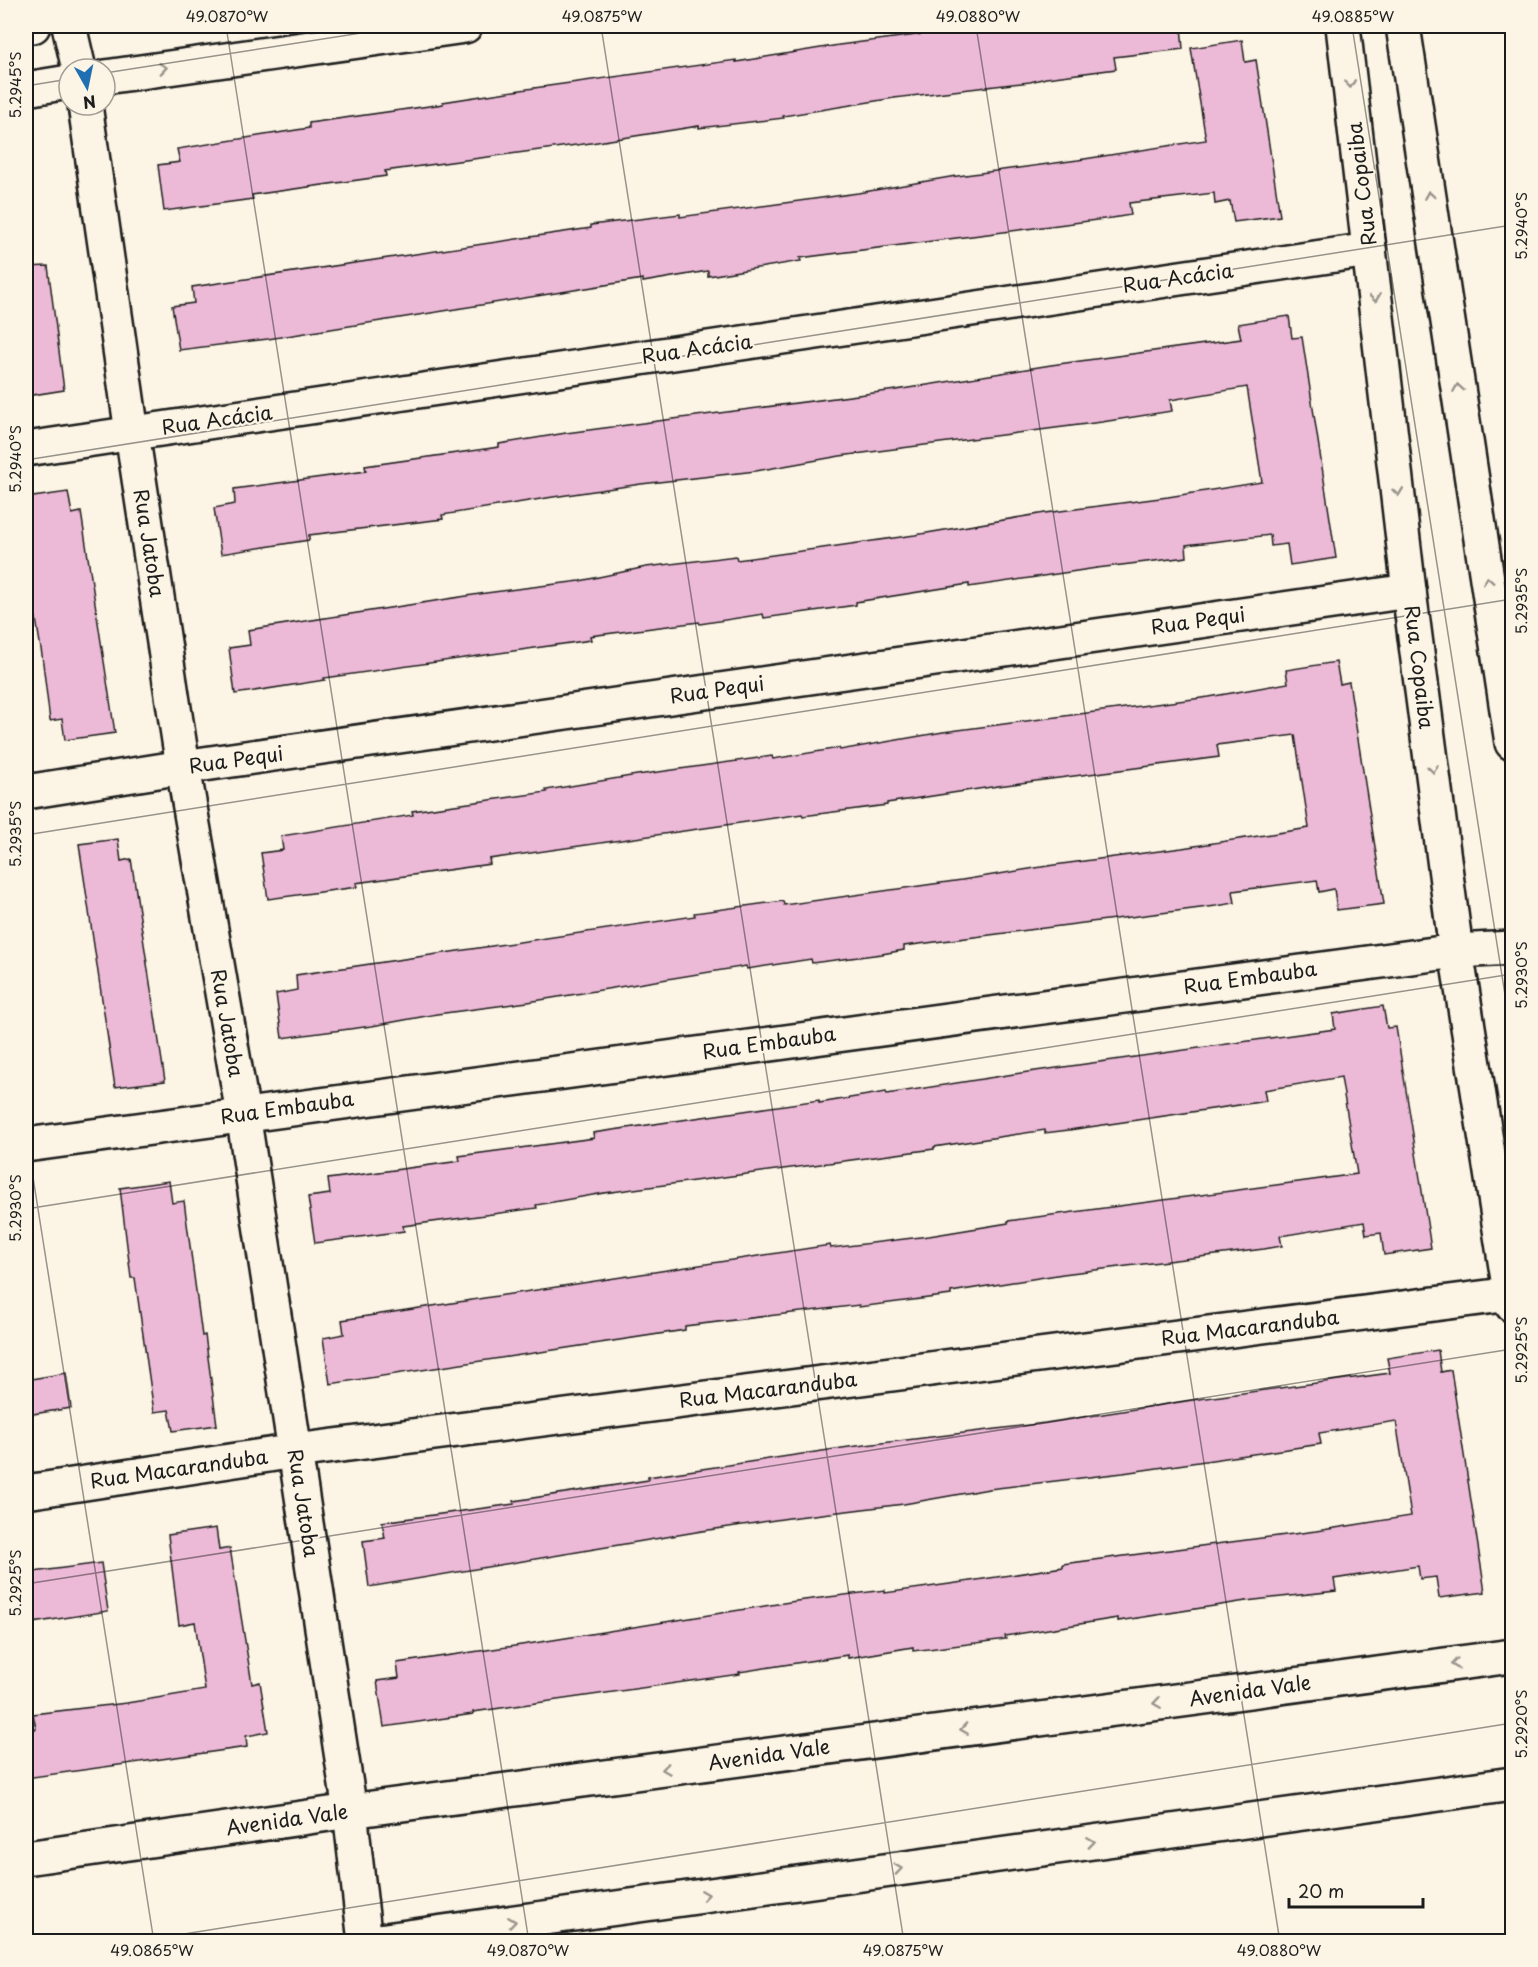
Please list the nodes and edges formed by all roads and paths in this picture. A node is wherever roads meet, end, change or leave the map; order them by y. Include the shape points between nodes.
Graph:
1 (33, 26) edge
2 (69, 26) edge
3 (465, 26) edge
4 (1343, 26) edge
5 (1403, 26) edge
6 (26, 27) edge
7 (76, 57) edge
8 (117, 74) edge
9 (57, 84) edge
10 (26, 89) edge
11 (87, 117) edge
12 (1370, 250) junction
13 (132, 433) junction
14 (26, 449) edge
15 (1409, 591) junction
16 (1512, 743) edge
17 (183, 767) junction
18 (26, 792) edge
19 (1512, 948) edge
20 (1456, 951) junction
21 (243, 1114) junction
22 (26, 1144) edge
23 (1512, 1300) edge
24 (295, 1451) junction
25 (26, 1492) edge
26 (1512, 1656) edge
27 (1512, 1784) edge
28 (350, 1811) junction
29 (26, 1858) edge
30 (365, 1941) edge
31 (371, 1941) edge

1 - 6 street
2 - 7 street
8 -> 3 street
4 -> 12 street, Rua Copaiba
16 -> 5 street
9 - 10 street
11 - 13 street, Rua Jatoba
12 - 13 street, Rua Acácia
12 -> 15 street, Rua Copaiba
13 - 14 street, Rua Acácia
13 - 17 street, Rua Jatoba
15 - 17 street, Rua Pequi
15 -> 20 street, Rua Copaiba
17 - 18 street, Rua Pequi
17 - 21 street, Rua Jatoba
19 - 20 street, Rua Embauba
20 - 21 street, Rua Embauba
20 - 23 street, Rua Copaiba
21 - 22 street, Rua Embauba
21 - 24 street, Rua Jatoba
23 - 24 street, Rua Macaranduba
24 - 25 street, Rua Macaranduba
24 - 28 street, Rua Jatoba
26 -> 28 street, Avenida Vale
31 -> 27 street
28 - 29 street, Avenida Vale
28 - 30 street, Rua Jatoba

